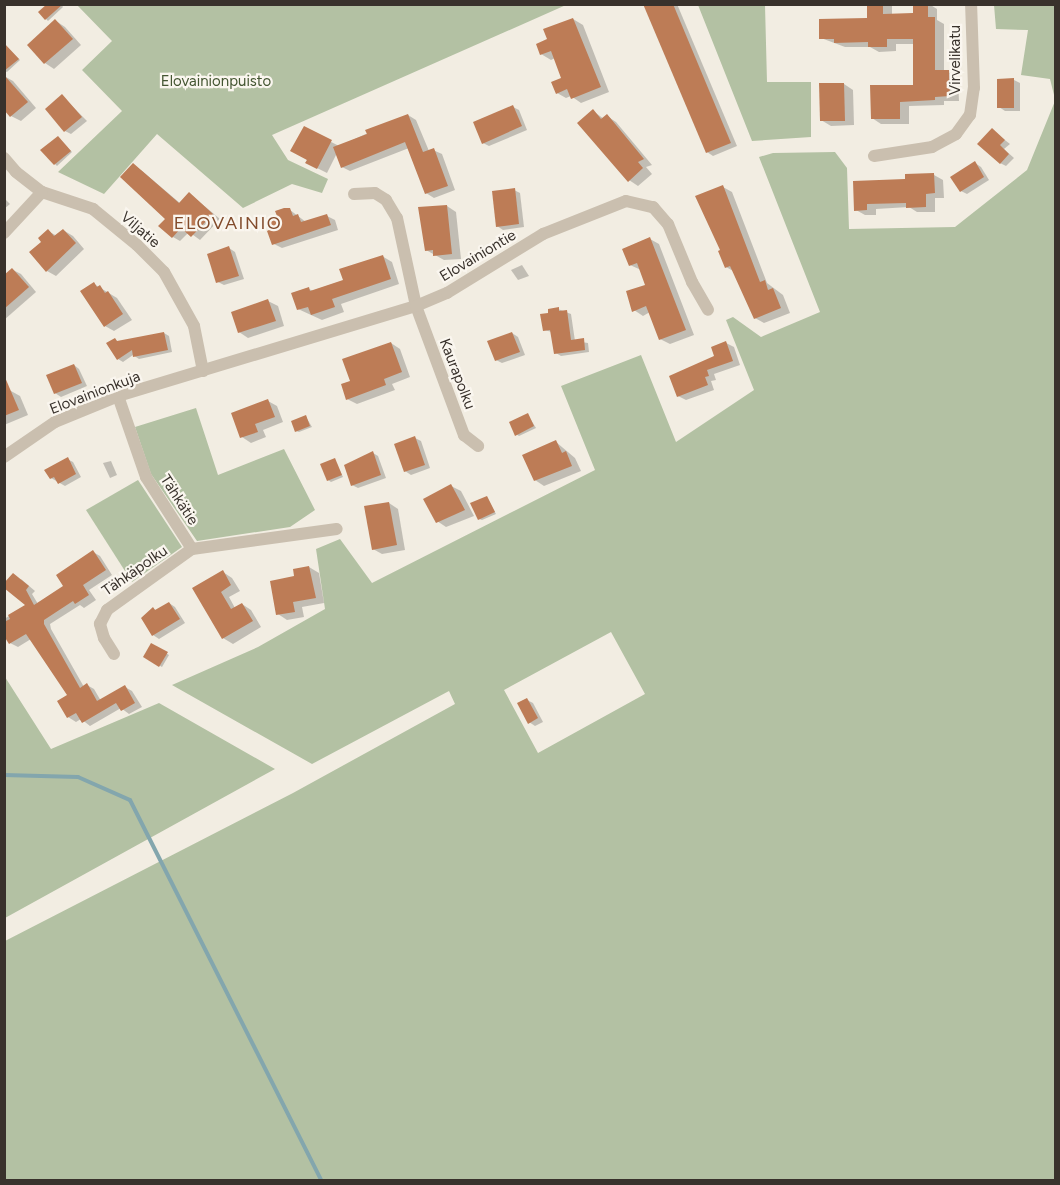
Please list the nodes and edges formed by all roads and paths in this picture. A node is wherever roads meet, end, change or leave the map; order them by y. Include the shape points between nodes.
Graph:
1 (971, 4) edge
2 (874, 156) dead end
3 (4, 158) edge
4 (42, 192) junction
5 (354, 194) dead end
6 (4, 233) edge
7 (416, 306) junction
8 (708, 310) dead end
9 (203, 371) junction
10 (118, 396) junction
11 (478, 446) dead end
12 (4, 457) edge
13 (338, 529) dead end
14 (192, 549) junction
15 (114, 654) dead end

1 - 2 street, Virvelikatu via 974,88 970,114 956,134 932,147
3 - 4 street, Viljatie
4 - 6 street
4 - 9 street, Viljatie via 93,209 164,272 194,326
5 - 7 street, Kaurapolku via 375,193 386,200 397,218
7 - 8 street, Elovainiontie via 447,293 543,234 626,201 653,207 668,224
7 - 9 street, Elovainiontie
7 - 11 street, Kaurapolku via 464,435
9 - 10 street, Elovainionkuja
10 - 12 street, Elovainionkuja via 55,422
10 - 14 street, Tähkätie via 146,477
13 - 14 street, Tähkätie
14 - 15 street, Tähkäpolku via 107,610 100,624

